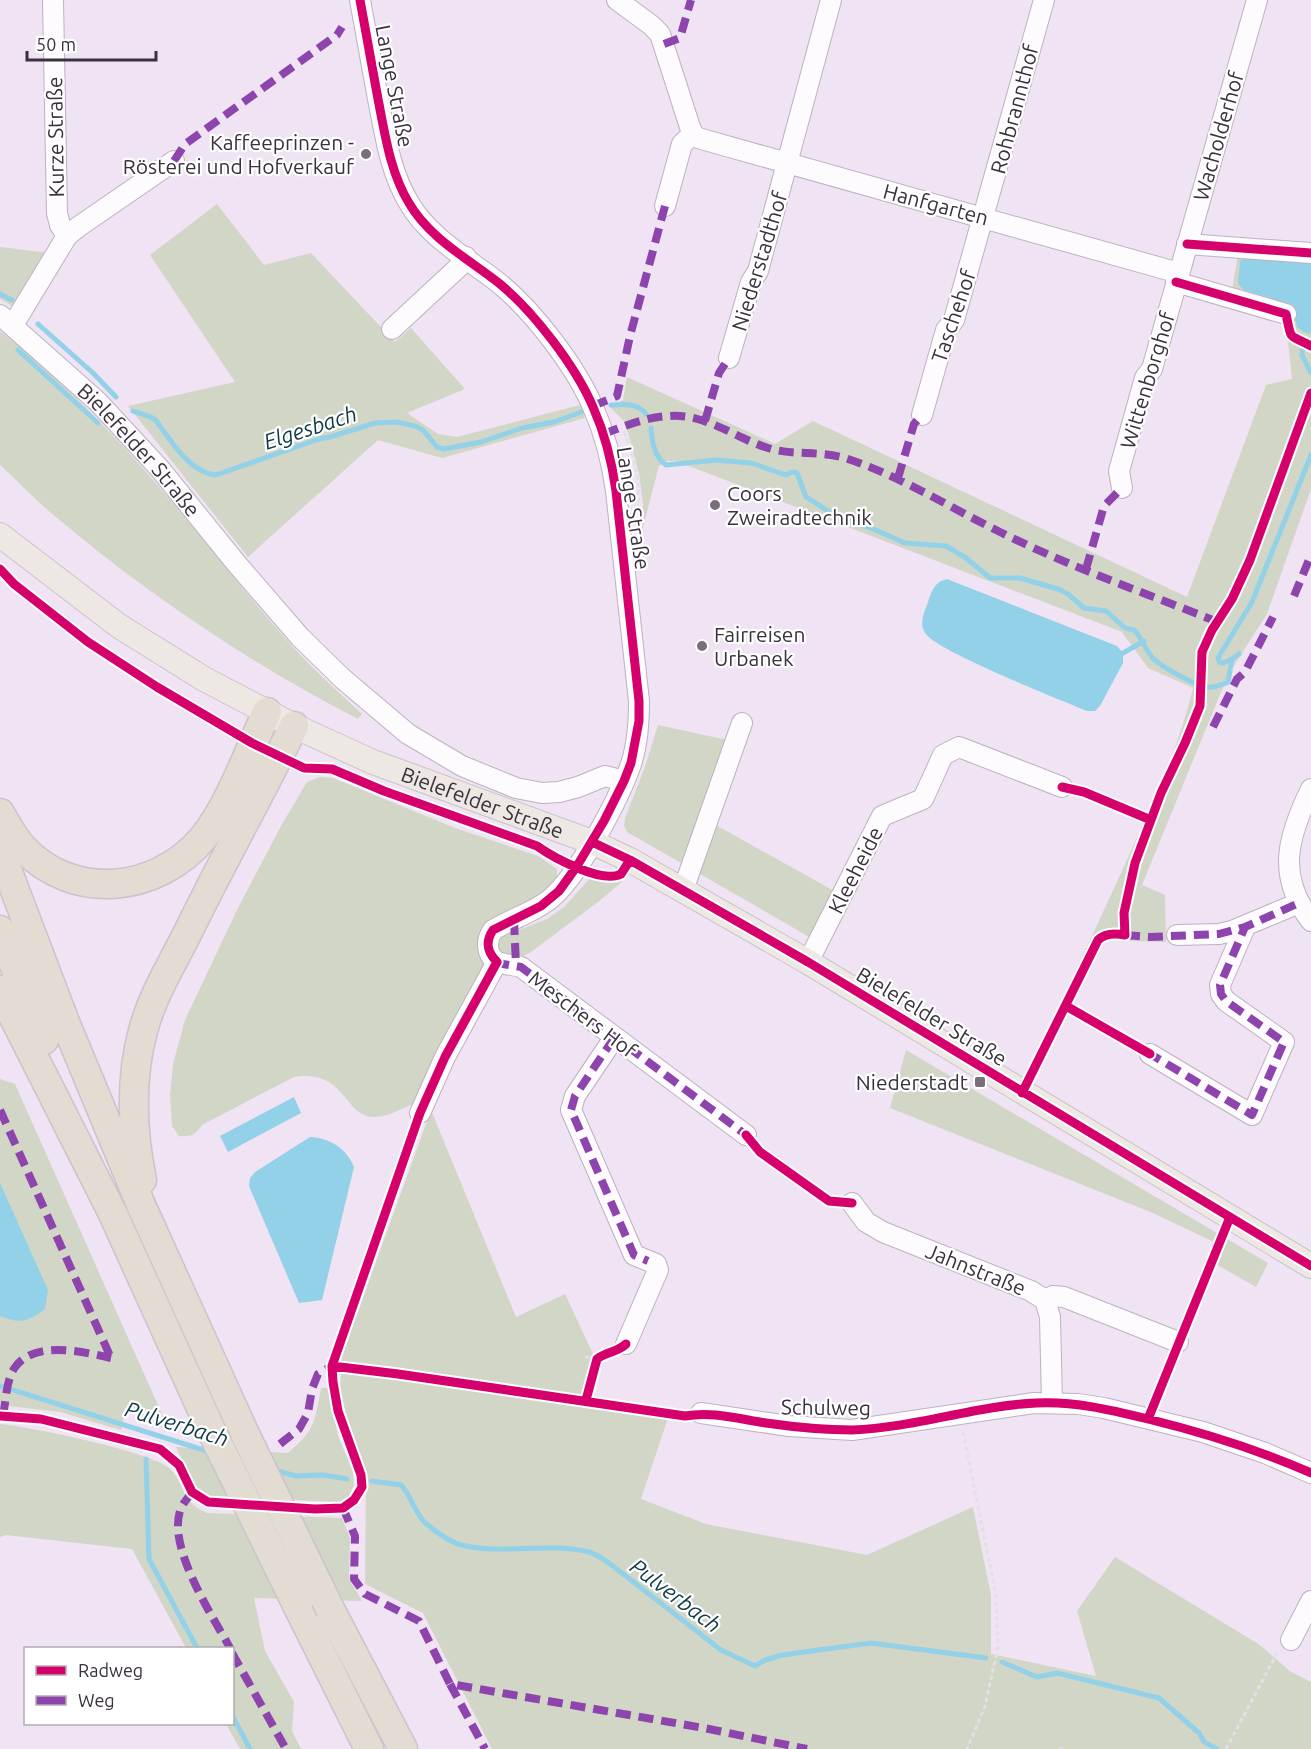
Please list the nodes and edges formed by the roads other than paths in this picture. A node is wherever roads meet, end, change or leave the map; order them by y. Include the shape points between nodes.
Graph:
1 (53, 0) edge
2 (360, 0) edge
3 (617, 0) edge
4 (831, 0) edge
5 (1044, 0) edge
6 (1257, 0) edge
7 (693, 134) junction
8 (174, 161) dead end
9 (787, 164) junction
10 (665, 207) dead end
11 (984, 218) junction
12 (67, 236) junction
13 (1187, 244) junction
14 (1311, 253) edge
15 (466, 257) junction
16 (1178, 278) junction
17 (1286, 314) dead end
18 (6, 320) edge
19 (392, 329) dead end
20 (729, 358) dead end
21 (922, 415) dead end
22 (1122, 488) dead end
23 (0, 535) edge
24 (267, 712) junction
25 (742, 723) dead end
26 (294, 726) junction
27 (624, 781) junction
28 (1062, 787) dead end
29 (1311, 789) edge
30 (0, 813) edge
31 (592, 842) junction
32 (0, 851) edge
33 (683, 890) junction
34 (1299, 903) junction
35 (1311, 921) edge
36 (1245, 927) junction
37 (0, 930) edge
38 (1177, 935) dead end
39 (497, 962) junction
40 (808, 962) junction
41 (0, 990) edge
42 (614, 1038) junction
43 (1150, 1054) dead end
44 (420, 1113) dead end
45 (746, 1136) road end
46 (852, 1203) road end
47 (113, 1214) junction
48 (1311, 1266) edge
49 (172, 1273) junction
50 (1045, 1300) junction
51 (1178, 1342) road end
52 (626, 1344) road end
53 (1052, 1403) junction
54 (701, 1413) road end
55 (1311, 1473) edge
56 (1311, 1600) edge
57 (1291, 1640) road end
58 (369, 1749) edge
59 (404, 1749) edge

1 - 12 street, Kurze Straße via 57,213
2 - 15 street, Lange Straße via 395,175 409,205 428,228
3 - 7 street via 660,34
4 - 9 street, Niederstadthof
5 - 11 street, Rohbrannthof
6 - 13 street, Wacholderhof
7 - 9 street, Hanfgarten
7 - 10 street via 682,144
8 - 12 street
9 - 11 street, Hanfgarten
9 - 20 street, Niederstadthof
11 - 16 street, Hanfgarten
11 - 21 street, Taschehof
12 - 18 street
13 - 14 street
13 - 16 street, Wacholderhof
15 - 19 street
15 - 27 street, Lange Straße via 503,286 543,330 586,393 604,434 616,491 639,700 636,744
16 - 17 street, Hanfgarten
16 - 22 street, Wittenborghof via 1119,471
18 - 27 street, Bielefelder Straße via 98,402 145,452 300,637 408,734 462,766 516,788 542,793 578,787 605,776
23 - 24 main road, Bielefelder Straße via 148,645
24 - 26 main road, Bielefelder Straße
24 - 30 highway via 223,807 204,837 187,855 148,878 105,884 65,876 34,859
25 - 33 street
26 - 31 main road, Bielefelder Straße via 385,766
26 - 49 highway via 164,978 143,1031 135,1080 138,1159
27 - 31 street, Lange Straße
28 - 40 street, Kleeheide via 958,747 943,754 923,799 882,816
29 - 34 street via 1289,843 1288,864
31 - 33 main road, Bielefelder Straße
31 - 39 street via 550,899 493,930 488,947
32 - 49 highway via 65,1022
33 - 40 main road, Bielefelder Straße
34 - 35 street
34 - 36 street
36 - 38 street via 1219,934
36 - 43 street via 1220,985 1221,994 1284,1042 1252,1115
37 - 47 highway
39 - 42 street, Meschers Hof via 521,968
39 - 44 street via 445,1057
40 - 48 main road, Bielefelder Straße
41 - 47 highway
42 - 45 street, Meschers Hof
42 - 52 street via 575,1096 571,1110 634,1255 656,1264 658,1270
46 - 50 street, Jahnstraße via 866,1222 883,1232
47 - 58 highway, bridge via 212,1432
49 - 59 highway, bridge via 330,1609
50 - 51 street via 1064,1297
50 - 53 street, Jahnstraße via 1050,1317
53 - 54 street, Schulweg via 852,1430 789,1426
53 - 55 street, Schulweg via 1104,1408 1203,1432 1265,1452
56 - 57 street

